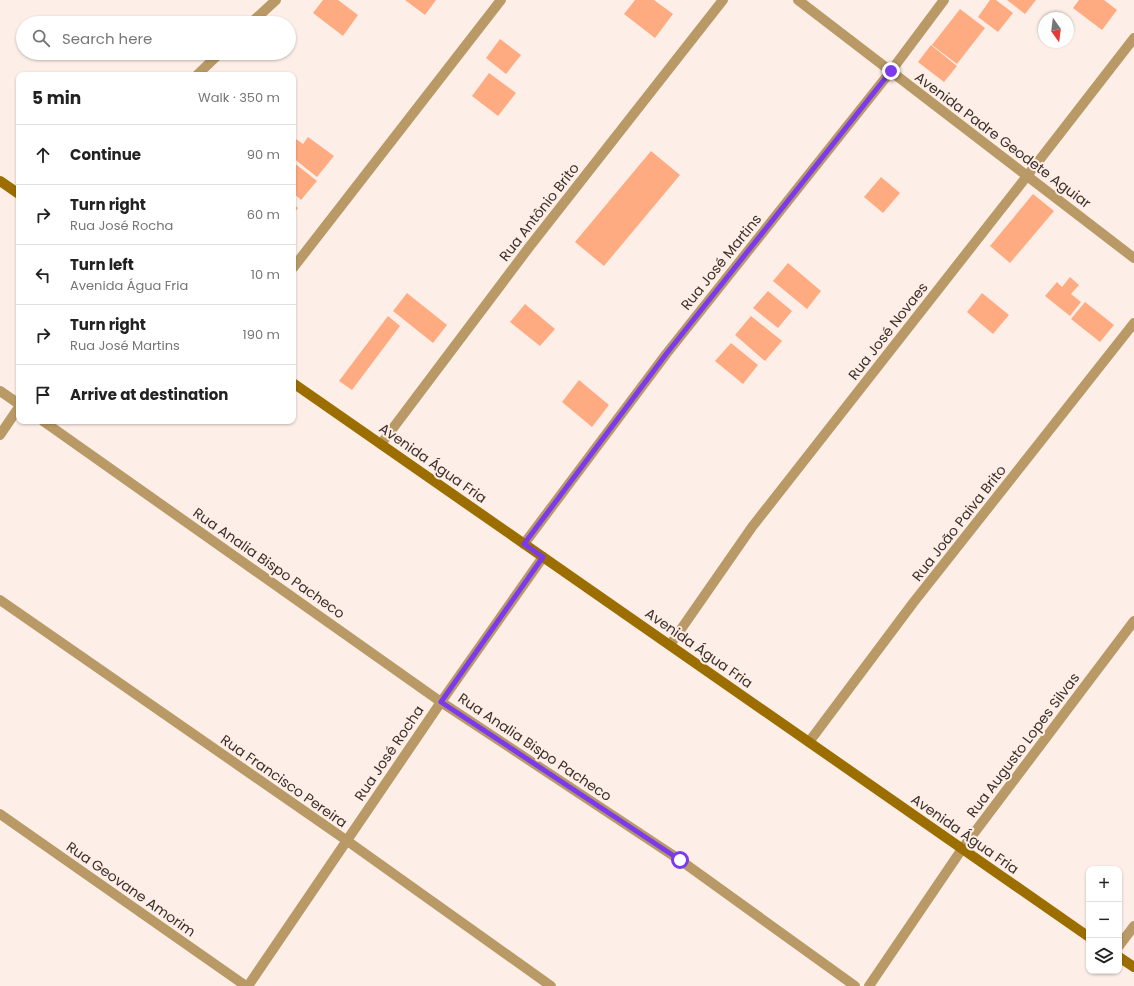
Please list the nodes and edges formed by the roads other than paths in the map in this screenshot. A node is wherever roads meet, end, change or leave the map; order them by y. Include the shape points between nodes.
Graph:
1 (276, 0) edge
2 (501, 0) edge
3 (723, 0) edge
4 (798, 0) edge
5 (944, 0) edge
6 (259, 16) edge
7 (1134, 38) edge
8 (213, 60) edge
9 (891, 71) junction
10 (200, 72) edge
11 (1027, 176) junction
12 (0, 181) edge
13 (16, 192) edge
14 (1134, 258) edge
15 (296, 264) edge
16 (1134, 323) edge
17 (296, 385) edge
18 (0, 391) edge
19 (16, 404) edge
20 (16, 411) edge
21 (47, 424) edge
22 (0, 435) edge
23 (381, 444) junction
24 (524, 544) junction
25 (543, 557) junction
26 (0, 600) edge
27 (1134, 621) edge
28 (670, 645) junction
29 (441, 702) junction
30 (809, 742) junction
31 (0, 814) edge
32 (346, 840) junction
33 (962, 849) junction
34 (1134, 926) edge
35 (1086, 934) edge
36 (1122, 942) edge
37 (1122, 959) edge
38 (1134, 967) edge
39 (247, 986) edge
40 (551, 986) edge
41 (855, 986) edge
42 (869, 986) edge

1 - 6 street
2 - 15 street
3 - 23 street, Rua Antônio Brito via 530,246
4 - 9 street, Avenida Padre Geodete Aguiar
5 - 9 street, Rua José Martins
7 - 11 street, Rua José Novaes
8 - 10 street
9 - 11 street, Avenida Padre Geodete Aguiar
9 - 24 street, Rua José Martins via 667,353
11 - 14 street, Avenida Padre Geodete Aguiar
11 - 28 street, Rua José Novaes via 752,527
12 - 13 street
16 - 30 street, Rua João Paiva Brito via 913,604
17 - 23 street, Avenida Água Fria
18 - 19 street
20 - 22 street
21 - 29 street, Rua Analia Bispo Pacheco
23 - 24 street, Avenida Água Fria
24 - 25 street, Avenida Água Fria
25 - 28 street, Avenida Água Fria
25 - 29 street, Rua José Rocha
26 - 32 street, Rua Francisco Pereira
27 - 33 street, Rua Augusto Lopes Silvas
28 - 30 street, Avenida Água Fria
29 - 32 street, Rua José Rocha
29 - 41 street, Rua Analia Bispo Pacheco via 680,860
30 - 33 street, Avenida Água Fria
31 - 39 street, Rua Geovane Amorim
32 - 39 street, Rua José Rocha
32 - 40 street, Rua Francisco Pereira
33 - 35 street, Avenida Água Fria
33 - 42 street, Rua Augusto Lopes Silvas
34 - 36 street
37 - 38 street

